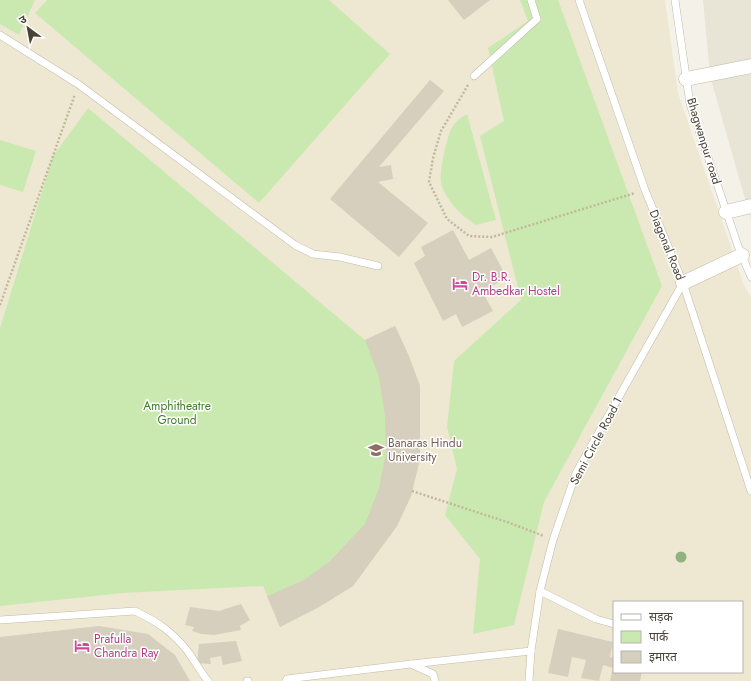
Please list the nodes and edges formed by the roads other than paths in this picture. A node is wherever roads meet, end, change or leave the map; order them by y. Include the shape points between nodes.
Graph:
1 (531, 0) edge
2 (579, 0) edge
3 (675, 0) edge
4 (0, 35) edge
5 (751, 66) edge
6 (474, 76) road end
7 (686, 79) junction
8 (751, 206) edge
9 (726, 212) junction
10 (742, 255) junction
11 (378, 266) dead end
12 (751, 277) edge
13 (683, 283) junction
14 (751, 491) edge
15 (540, 592) junction
16 (0, 620) edge
17 (613, 624) edge
18 (531, 651) junction
19 (411, 664) junction
20 (208, 681) edge
21 (286, 681) edge
22 (435, 681) edge
23 (529, 681) edge

1 - 6 lane via 537,19
2 - 13 lane, Diagonal Road via 645,190
3 - 7 lane, Bhagwanpur road
4 - 11 lane via 78,84 295,245 313,254
5 - 7 street
7 - 9 lane, Bhagwanpur road via 690,104
8 - 9 street
9 - 10 lane, Bhagwanpur road
10 - 12 lane, Bhagwanpur road
10 - 13 street
13 - 14 lane, Diagonal Road
13 - 15 lane, Semi Circle Road 1 via 576,473 553,540
15 - 17 lane via 596,620
15 - 18 lane, Semi Circle Road 1
16 - 20 lane via 135,611 154,620 173,635
18 - 19 lane
18 - 23 lane, Semi Circle Road 1
19 - 21 lane
19 - 22 lane via 433,674

